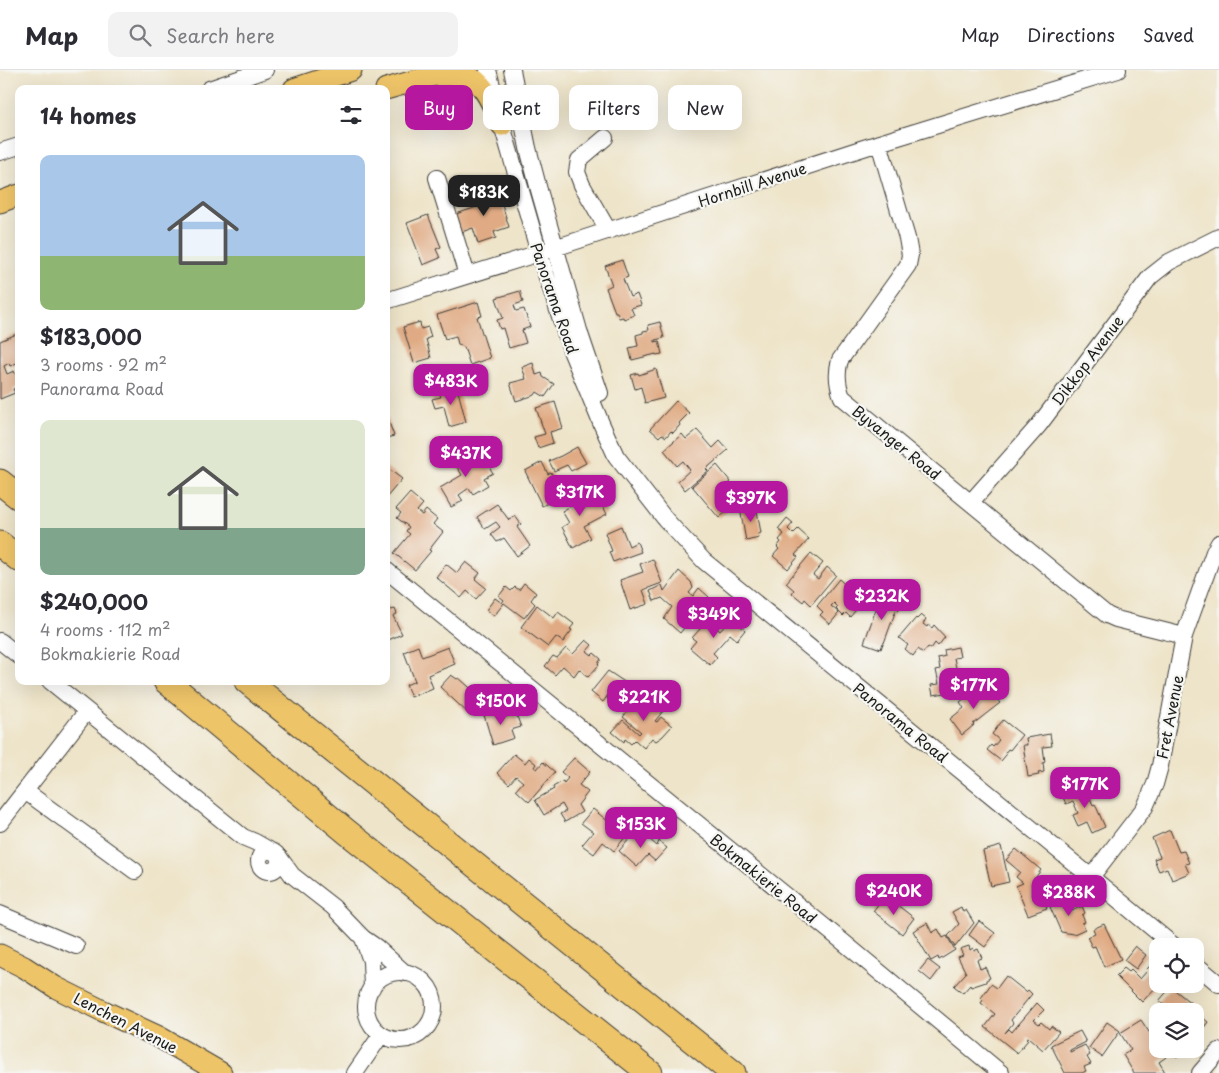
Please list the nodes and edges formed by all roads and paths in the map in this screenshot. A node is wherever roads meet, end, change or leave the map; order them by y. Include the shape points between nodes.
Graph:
1 (265, 70) edge
2 (351, 70) edge
3 (488, 70) edge
4 (512, 70) edge
5 (1118, 70) edge
6 (445, 73) edge
7 (221, 85) edge
8 (306, 85) edge
9 (492, 85) edge
10 (390, 88) edge
11 (483, 88) edge
12 (503, 130) edge
13 (605, 138) dead end
14 (879, 143) junction
15 (15, 147) edge
16 (0, 152) edge
17 (438, 178) dead end
18 (15, 196) edge
19 (0, 202) edge
20 (608, 230) junction
21 (1219, 237) edge
22 (556, 247) junction
23 (539, 253) junction
24 (467, 275) junction
25 (390, 300) edge
26 (0, 482) edge
27 (640, 486) junction
28 (15, 494) edge
29 (971, 502) junction
30 (1219, 543) edge
31 (0, 544) edge
32 (15, 556) edge
33 (390, 573) edge
34 (1184, 636) junction
35 (0, 641) edge
36 (15, 653) edge
37 (55, 685) edge
38 (171, 685) edge
39 (252, 685) edge
40 (87, 711) junction
41 (25, 791) junction
42 (0, 823) edge
43 (243, 837) junction
44 (274, 854) junction
45 (264, 868) junction
46 (135, 871) dead end
47 (292, 875) junction
48 (1091, 877) junction
49 (0, 914) edge
50 (363, 938) junction
51 (1164, 938) edge
52 (76, 946) dead end
53 (0, 955) edge
54 (0, 968) edge
55 (406, 972) junction
56 (1204, 972) edge
57 (1219, 984) edge
58 (56, 987) junction
59 (372, 988) junction
60 (381, 1034) junction
61 (1219, 1051) edge
62 (221, 1073) edge
63 (355, 1073) edge
64 (650, 1073) edge
65 (733, 1073) edge
66 (1001, 1073) edge
67 (1200, 1073) edge

1 - 7 street
2 - 8 main road
3 - 9 street, Panorama Road
4 - 22 street, Panorama Road via 528,148
5 - 14 street, Hornbill Avenue
6 - 10 main road
6 - 11 main road via 469,77
12 - 23 street, Panorama Road
13 - 20 street via 579,160 577,172
14 - 20 street, Hornbill Avenue
14 - 29 street, Byvanger Road via 910,255 908,265 840,360 837,383 842,397
15 - 16 street
17 - 24 street
18 - 19 main road
20 - 22 street, Hornbill Avenue
21 - 29 street, Dikkop Avenue via 1169,262 1150,277 1039,425
22 - 23 street, Hornbill Avenue
22 - 27 street, Panorama Road via 608,418
23 - 24 street, Hornbill Avenue
23 - 27 street, Panorama Road via 572,353 601,423 616,456
24 - 25 street, Hornbill Avenue
26 - 28 highway
27 - 48 street, Panorama Road via 704,561
29 - 34 street, Byvanger Road via 1107,615
30 - 34 street, Fret Avenue
31 - 32 highway
33 - 66 street, Bokmakierie Road
34 - 48 street, Fret Avenue via 1155,784 1145,807
35 - 36 street
37 - 40 street
38 - 64 highway via 347,832
39 - 65 highway
40 - 41 street
40 - 43 street
41 - 42 street
41 - 46 street
43 - 44 street
43 - 45 street
44 - 45 street via 279,864 275,869
44 - 47 street
45 - 47 street
47 - 50 street via 333,907
48 - 51 street, Panorama Road
49 - 52 street
50 - 55 street
50 - 59 street via 371,961
53 - 58 main road, Lenchen Avenue
54 - 58 main road, Lenchen Avenue
55 - 59 street via 381,978
55 - 60 street via 428,986 434,998 434,1012 429,1025 407,1040 394,1040
56 - 57 street
58 - 62 main road, Lenchen Avenue via 159,1037
59 - 60 street via 367,1000 367,1013
60 - 63 street
61 - 67 street

